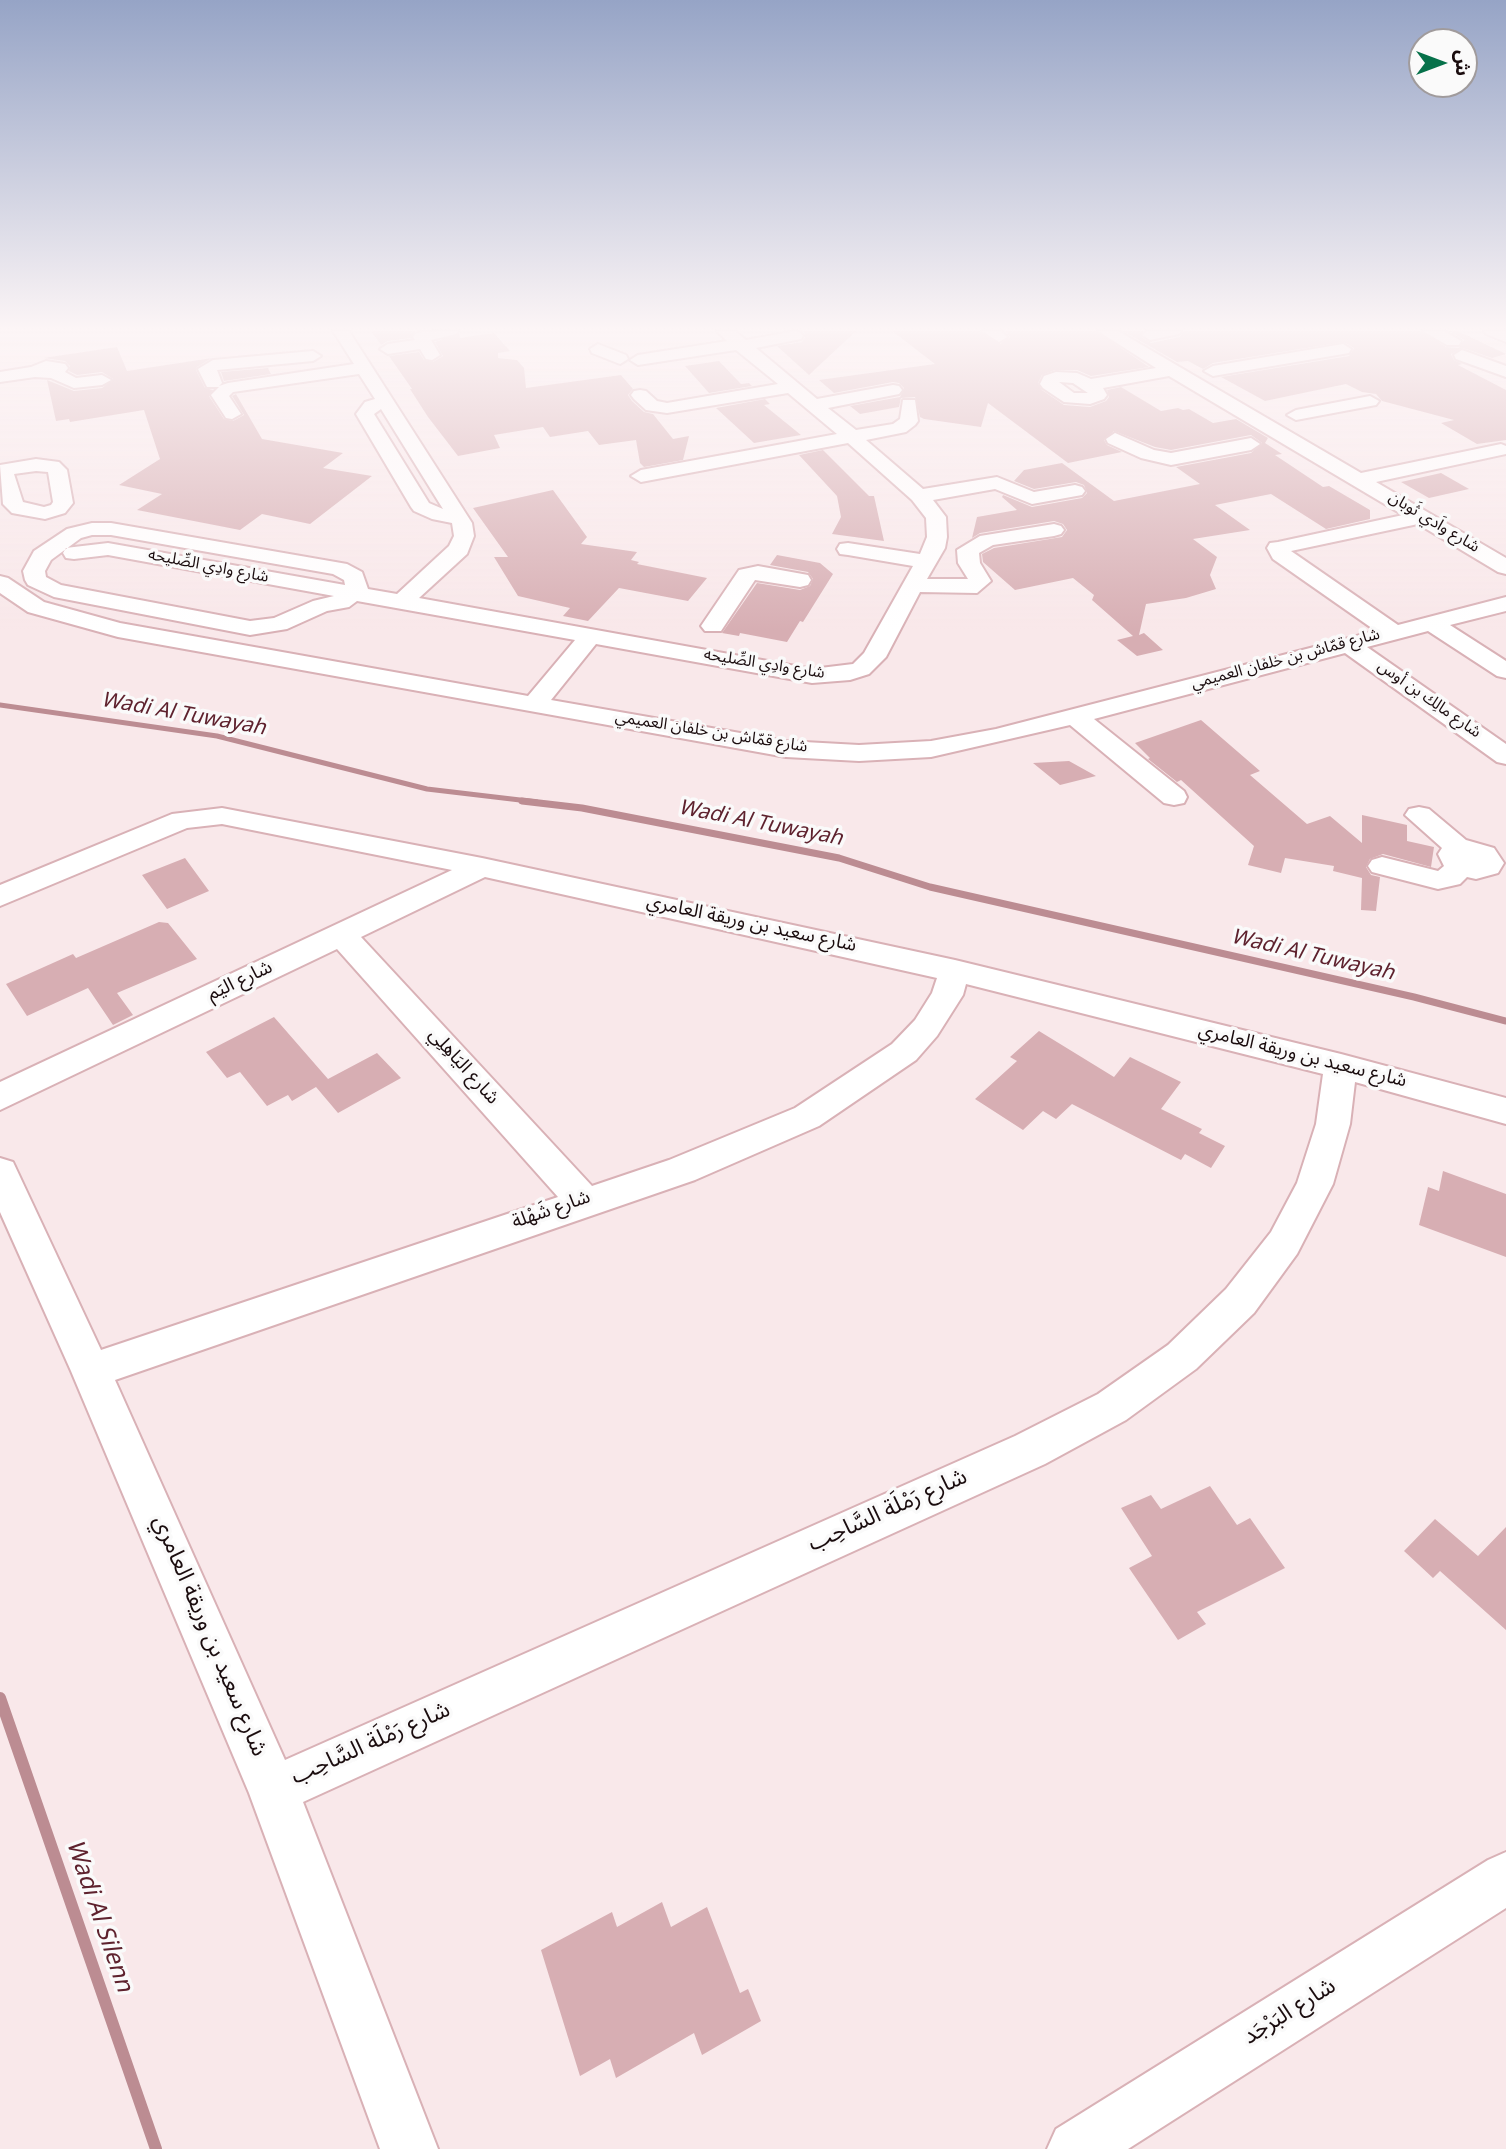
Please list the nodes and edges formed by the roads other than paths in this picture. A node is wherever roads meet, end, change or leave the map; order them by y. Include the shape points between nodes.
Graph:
1 (404, 431) edge
2 (845, 431) edge
3 (874, 431) edge
4 (1276, 431) edge
5 (851, 436) junction
6 (1287, 438) junction
7 (1115, 439) dead end
8 (692, 443) dead end
9 (1501, 450) dead end
10 (709, 463) junction
11 (641, 476) dead end
12 (1358, 480) junction
13 (1075, 491) dead end
14 (919, 496) junction
15 (1421, 517) junction
16 (1054, 530) dead end
17 (124, 531) junction
18 (848, 550) dead end
19 (75, 553) junction
20 (926, 562) junction
21 (1506, 567) edge
22 (800, 580) dead end
23 (2, 585) edge
24 (913, 585) junction
25 (354, 594) junction
26 (316, 602) junction
27 (401, 603) junction
28 (1506, 604) edge
29 (1432, 624) junction
30 (1395, 633) junction
31 (590, 637) junction
32 (1349, 645) junction
33 (692, 655) junction
34 (1506, 671) edge
35 (534, 704) junction
36 (1075, 716) junction
37 (1506, 756) edge
38 (1174, 797) dead end
39 (1419, 815) dead end
40 (1479, 857) edge
41 (1382, 866) dead end
42 (482, 867) junction
43 (0, 896) edge
44 (342, 935) junction
45 (955, 971) junction
46 (1341, 1066) junction
47 (0, 1097) edge
48 (1506, 1111) edge
49 (0, 1172) edge
50 (583, 1201) junction
51 (91, 1371) junction
52 (273, 1790) junction
53 (1506, 1878) edge
54 (409, 2149) edge
55 (1076, 2149) edge

1 - 27 street via 464,530 459,550
2 - 5 street, شارع وادِي الصِّليحه
3 - 5 street
4 - 6 street, شارع واَدي ثَوبان
5 - 10 street
5 - 14 street, شارع وادِي الصِّليحه
6 - 7 street via 1171,459
6 - 12 street, شارع واَدي ثَوبان
8 - 10 street
9 - 12 street
10 - 11 street
12 - 15 street, شارع واَدي ثَوبان
13 - 14 street via 1032,498 997,483
14 - 20 street, شارع وادِي الصِّليحه via 938,526
15 - 21 street, شارع واَدي ثَوبان
15 - 30 street via 1278,548
16 - 24 street via 987,540 968,550 969,563 980,581 969,588
17 - 19 street via 93,538
17 - 25 street via 339,569 357,581
17 - 26 street via 99,528 75,533 38,561 36,580 54,590 242,627 269,627
18 - 20 street
19 - 26 street, شارع وادِي الصِّليحه via 108,549
19 - 26 street via 63,566 73,574 279,612
20 - 24 street, شارع وادِي الصِّليحه
22 - 33 street via 747,575
23 - 35 street, شارع قمّاش بن خلفان العميمي via 36,607 97,625
24 - 33 street, شارع وادِي الصِّليحه via 874,657 850,673 811,676
25 - 26 street via 341,602
25 - 27 street, شارع وادِي الصِّليحه
27 - 31 street, شارع وادِي الصِّليحه
28 - 29 street, شارع قمّاش بن خلفان العميمي
29 - 30 street, شارع قمّاش بن خلفان العميمي
29 - 34 street
30 - 32 street, شارع قمّاش بن خلفان العميمي
31 - 33 street, شارع وادِي الصِّليحه
31 - 35 street
32 - 36 street, شارع قمّاش بن خلفان العميمي
32 - 37 street, شارع مالِك بن أوس
35 - 36 street, شارع قمّاش بن خلفان العميمي via 746,743 859,753 965,743
36 - 38 street
39 - 40 street
40 - 41 street via 1438,880
42 - 43 street, شارع سعيد بن وريقة العامري via 239,819 202,817 163,827
42 - 44 street, شارع اليَم
42 - 45 street, شارع سعيد بن وريقة العامري
44 - 47 street, شارع اليَم
44 - 50 street, شارع اليَاهِلِي
45 - 46 street, شارع سعيد بن وريقة العامري
45 - 50 street, شارع شَهْلة via 947,995 904,1052 807,1117 682,1170
46 - 48 street, شارع سعيد بن وريقة العامري
46 - 52 street, شارع رَمْلَة السَّاحِب via 1334,1124 1315,1184 1284,1243 1240,1301 1192,1348 1112,1407 1017,1456
49 - 51 street, شارع سعيد بن وريقة العامري
50 - 51 street, شارع شَهْلة
51 - 52 street, شارع سعيد بن وريقة العامري
52 - 54 street, شارع سعيد بن وريقة العامري
53 - 55 street, شارع البَرْجَد

